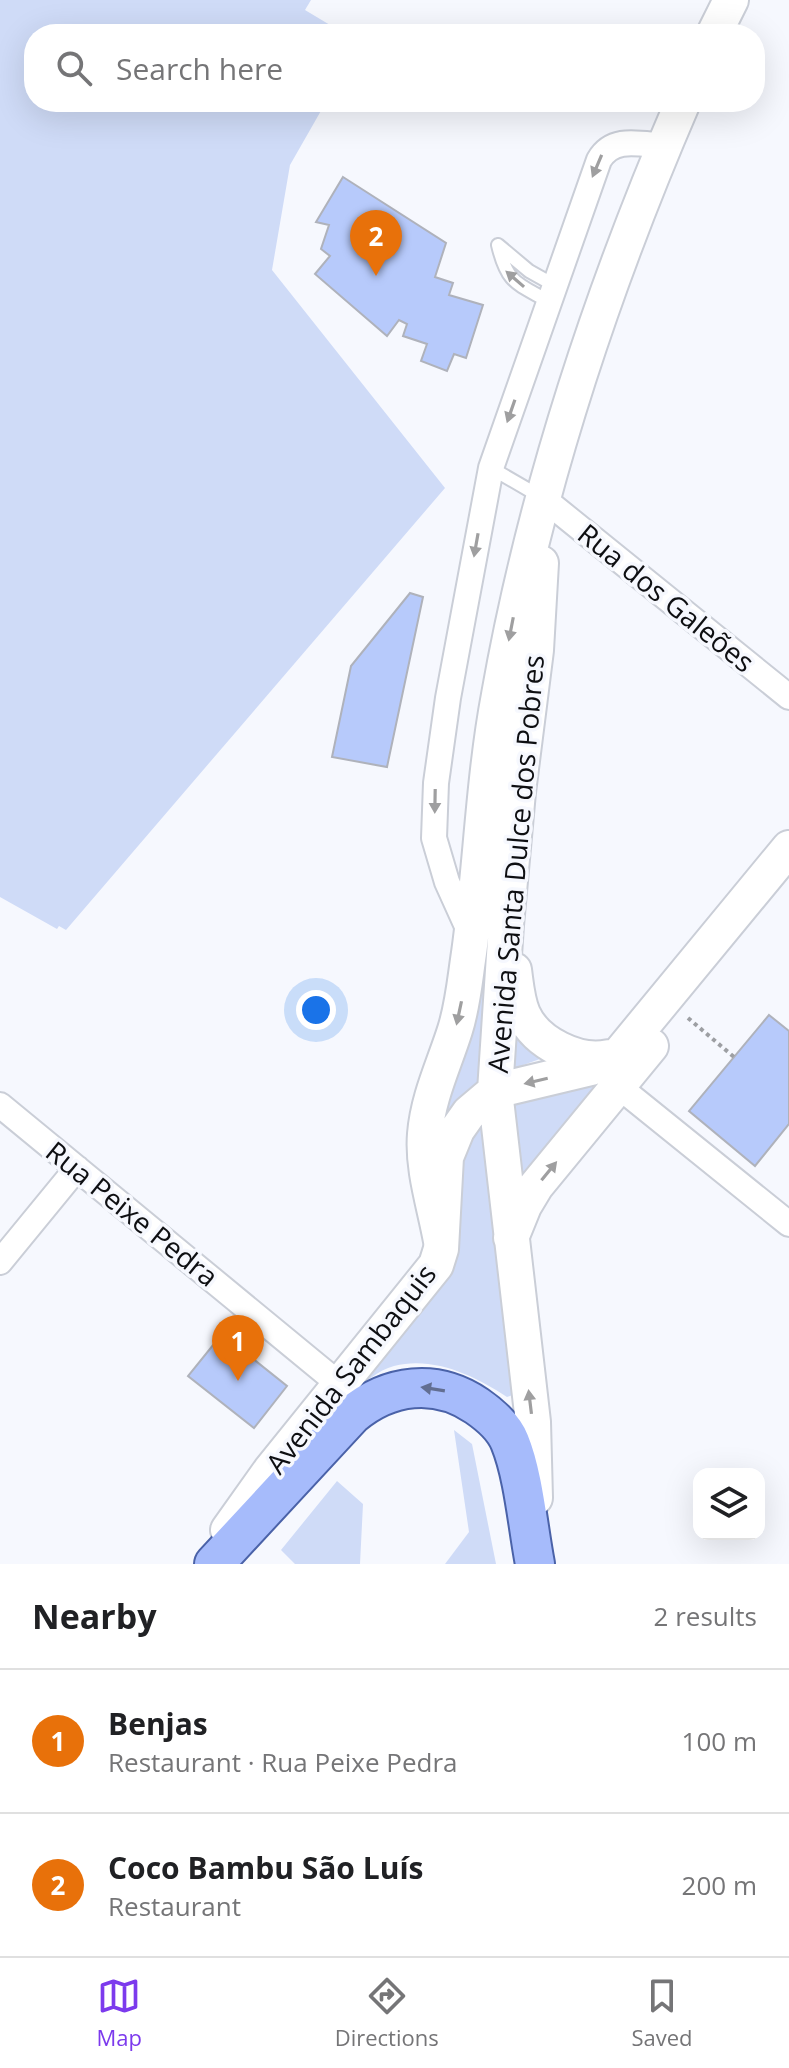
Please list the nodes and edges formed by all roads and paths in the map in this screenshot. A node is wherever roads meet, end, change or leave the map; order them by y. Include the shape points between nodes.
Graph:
1 (731, 0) edge
2 (719, 24) edge
3 (679, 112) edge
4 (664, 146) junction
5 (491, 468) junction
6 (544, 499) junction
7 (789, 697) edge
8 (789, 848) edge
9 (789, 877) edge
10 (506, 925) junction
11 (471, 936) junction
12 (680, 1012) junction
13 (627, 1047) junction
14 (734, 1057) dead end
15 (618, 1086) junction
16 (495, 1091) junction
17 (0, 1105) edge
18 (77, 1168) junction
19 (789, 1224) edge
20 (511, 1238) junction
21 (441, 1241) junction
22 (0, 1262) edge
23 (339, 1384) junction
24 (500, 1426) joint
25 (204, 1564) edge
26 (214, 1564) edge
27 (537, 1564) edge

1 - 2 main road
3 - 4 main road, Avenida Santa Dulce dos Pobres
4 -> 5 street via 617,143 603,153
4 - 6 main road, Avenida Santa Dulce dos Pobres via 589,346
5 - 6 lane
5 -> 11 street via 436,783 434,838
6 - 7 street, Rua dos Galeões
6 - 10 main road, Avenida Santa Dulce dos Pobres via 538,636
6 -> 11 main road, Avenida Santa Dulce dos Pobres via 498,696
8 - 13 main road, Avenida Sambaquis
9 - 12 main road
10 - 13 main road via 520,1005 531,1027 581,1057 607,1058
10 - 16 main road, Avenida Santa Dulce dos Pobres
11 -> 21 main road, Avenida Santa Dulce dos Pobres via 459,1019 430,1101 425,1134
12 - 14 path
12 - 15 main road
13 -> 16 main road, Avenida Sambaquis via 598,1066
15 - 19 street
20 -> 15 main road via 536,1186
16 - 20 main road, Avenida Santa Dulce dos Pobres
16 - 21 main road, Avenida Sambaquis via 462,1122 449,1147
17 - 18 street, Rua Peixe Pedra
18 - 22 street
18 - 23 street, Rua Peixe Pedra
27 -> 20 main road, Avenida Santa Dulce dos Pobres via 533,1422
21 - 23 main road, Avenida Sambaquis via 432,1271
23 - 25 main road, Avenida Sambaquis
24 -> 26 main road, Avenida Sambaquis via 444,1390 407,1388 378,1396 341,1425
24 - 27 main road, Avenida Santa Dulce dos Pobres via 511,1444

